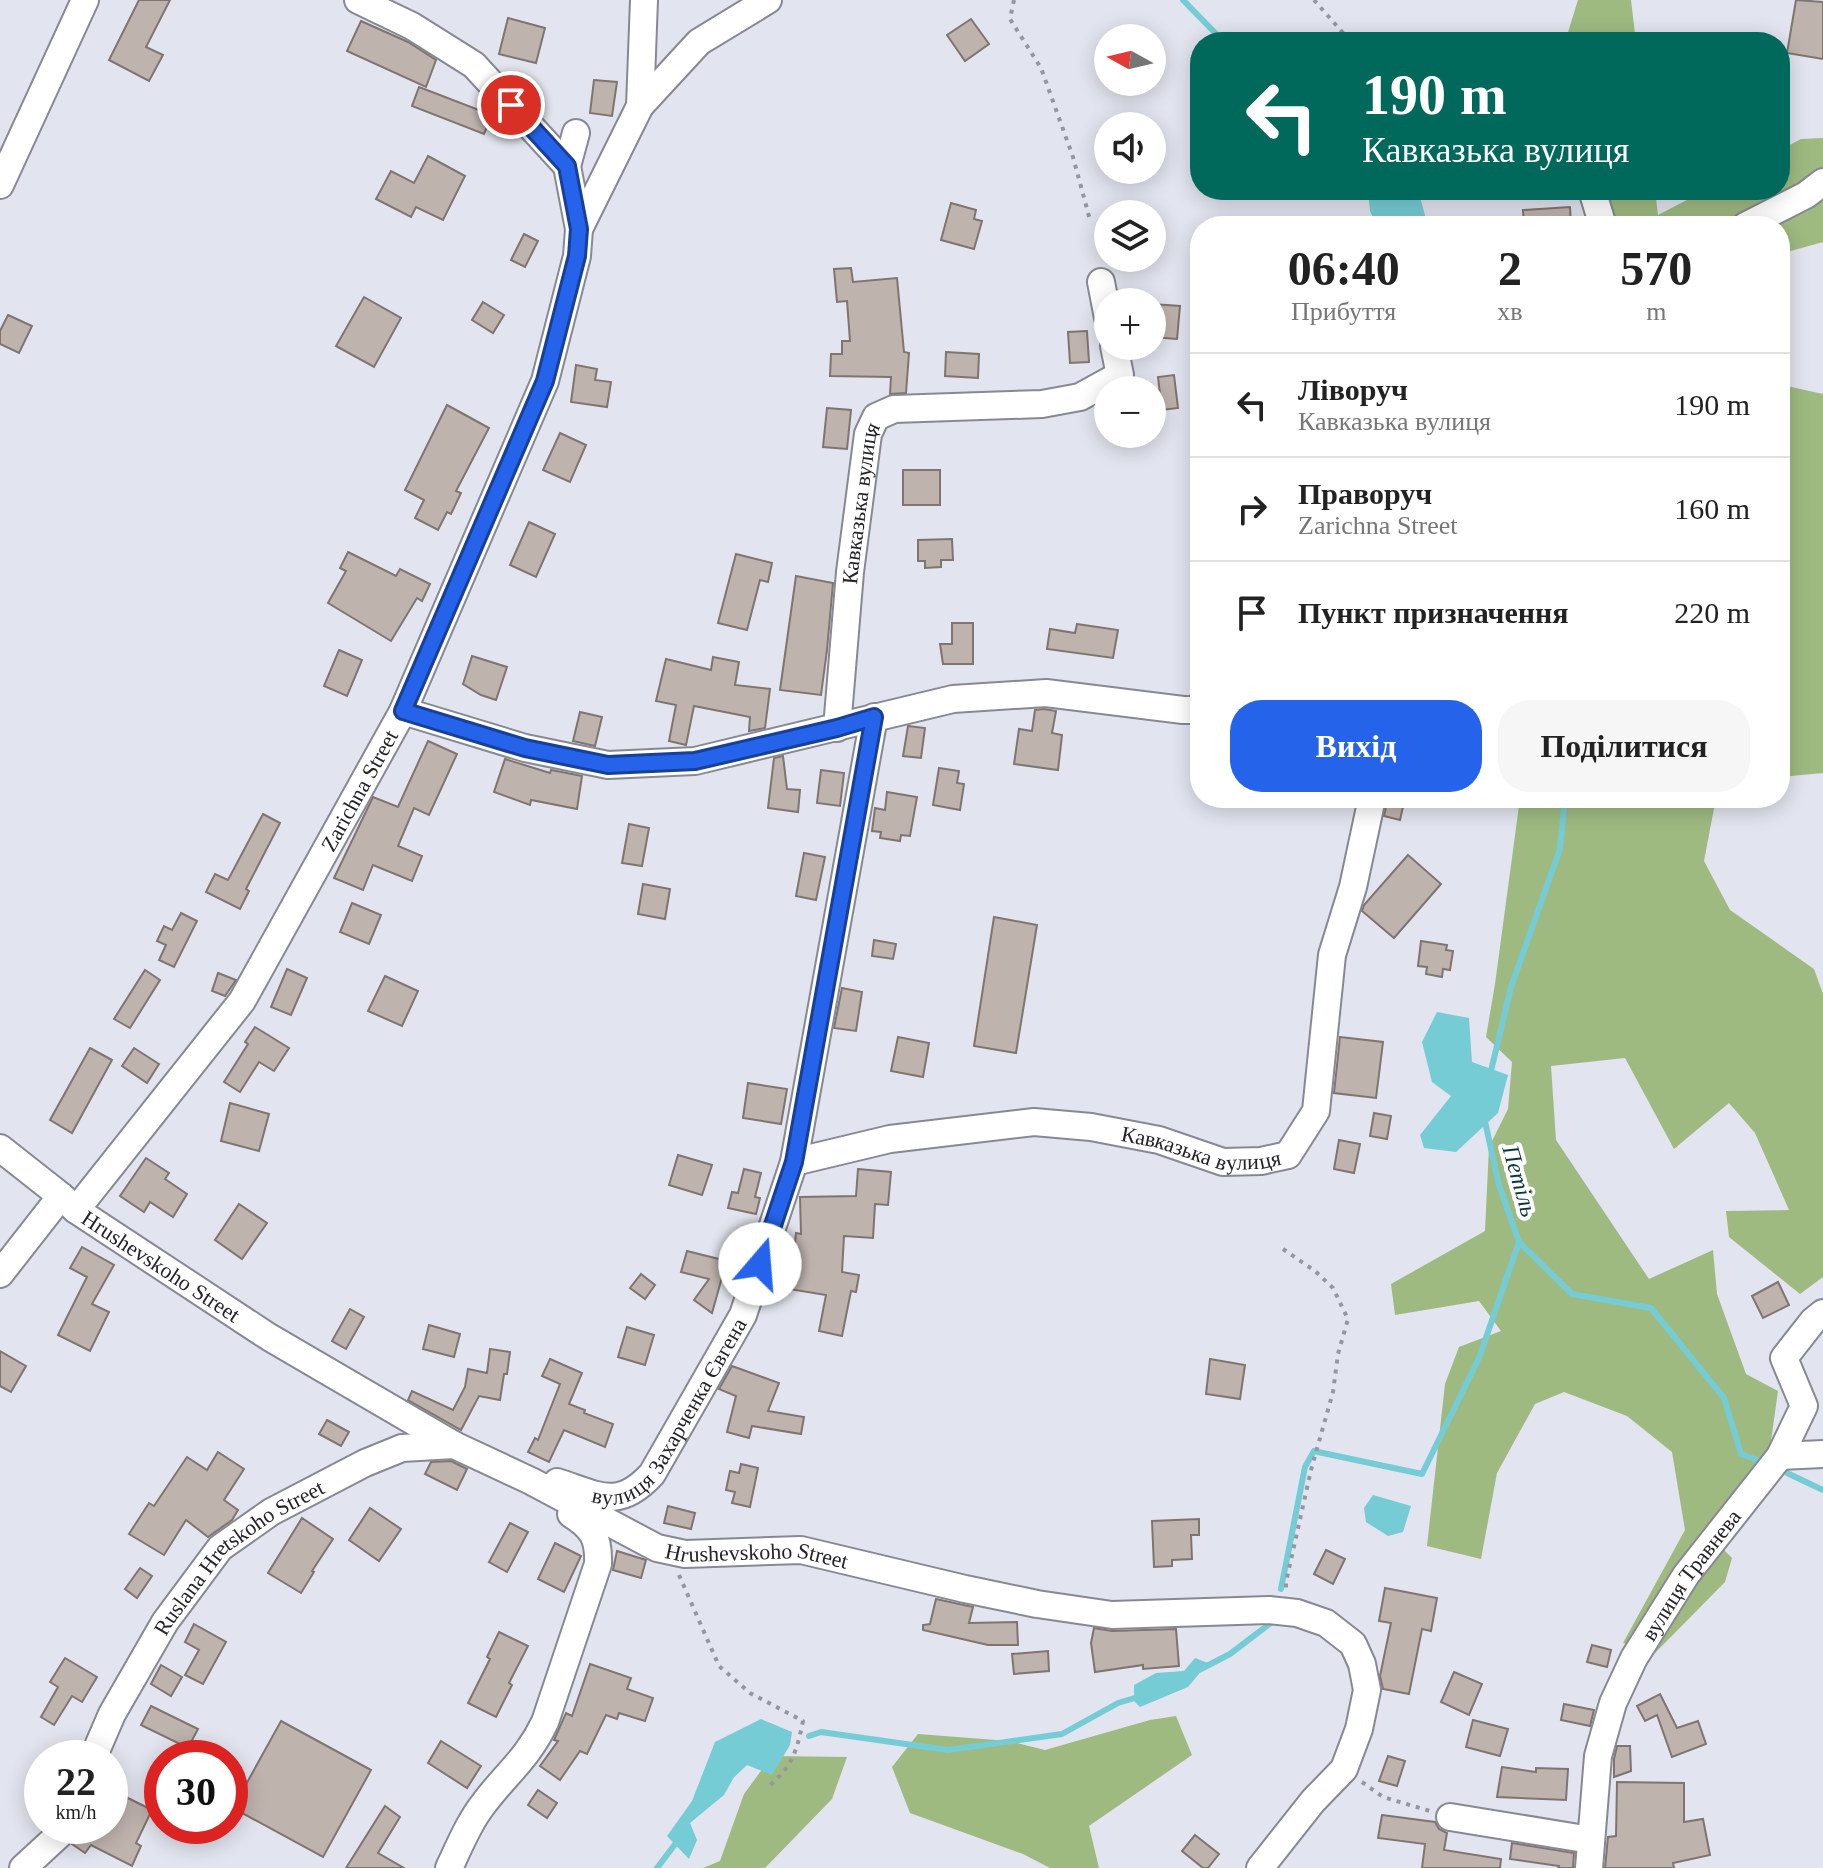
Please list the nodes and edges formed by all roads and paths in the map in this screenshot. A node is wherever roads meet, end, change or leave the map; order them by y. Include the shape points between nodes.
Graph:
1 (85, 0) edge
2 (358, 0) edge
3 (644, 0) edge
4 (768, 0) edge
5 (1014, 0) edge
6 (1314, 0) edge
7 (1342, 32) edge
8 (640, 106) junction
9 (576, 133) dead end
10 (567, 166) junction
11 (1823, 182) edge
12 (0, 185) edge
13 (1765, 216) edge
14 (1090, 220) dead end
15 (579, 229) junction
16 (1101, 282) dead end
17 (1102, 288) edge
18 (1117, 360) edge
19 (1190, 710) edge
20 (403, 711) junction
21 (874, 717) junction
22 (837, 728) junction
23 (1370, 808) edge
24 (0, 1148) edge
25 (794, 1162) junction
26 (68, 1203) junction
27 (1283, 1249) dead end
28 (0, 1274) edge
29 (1823, 1313) edge
30 (454, 1445) junction
31 (1823, 1454) edge
32 (1780, 1456) junction
33 (531, 1481) junction
34 (668, 1551) junction
35 (1286, 1612) junction
36 (101, 1740) edge
37 (766, 1789) dead end
38 (1383, 1797) dead end
39 (1450, 1817) joint
40 (1591, 1840) junction
41 (49, 1844) edge
42 (23, 1868) edge
43 (449, 1868) edge
44 (1260, 1868) edge
45 (1589, 1868) edge

1 - 12 street
2 - 10 street via 474,65
3 - 8 street, Zarichna Street
4 - 8 street via 699,42
5 - 14 path via 1010,19 1041,68
6 - 7 path
8 - 15 street, Zarichna Street
9 - 10 street
10 - 15 street, Zarichna Street
11 - 13 street
15 - 20 street, Zarichna Street via 545,381
16 - 17 street
18 - 22 street, Кавказька вулиця via 1120,375 1080,397 1042,404 894,409 876,417 868,434 850,572
19 - 21 street via 1046,693 953,699
20 - 22 street via 525,748 608,765 695,761
20 - 26 street, Zarichna Street via 242,1001
21 - 22 street
21 - 25 street, вулиця Захарченка Євгена
23 - 25 street, Кавказька вулиця via 1332,955 1316,1111 1288,1155 1223,1162 1159,1140 1034,1122 890,1139
24 - 26 street, Hrushevskoho Street
25 - 33 street, вулиця Захарченка Євгена via 743,1315 652,1474 626,1495 609,1499 549,1480
26 - 28 street, Zarichna Street
26 - 30 street, Hrushevskoho Street via 269,1337
27 - 35 path via 1333,1288 1348,1319 1286,1582
29 - 32 street, вулиця Травнева via 1784,1358 1804,1406
30 - 33 street, Hrushevskoho Street
30 - 36 street, Ruslana Hretskoho Street via 402,1448 365,1463 271,1512 220,1548 165,1622
31 - 32 street
32 - 40 street, вулиця Травнева via 1686,1575 1634,1658 1613,1703 1598,1756
33 - 34 street, Hrushevskoho Street
33 - 43 street, вулиця Захарченка Євгена via 594,1534 598,1564 535,1743 472,1820
34 - 35 street, Hrushevskoho Street via 711,1555 801,1550 965,1589 1112,1615
34 - 37 path via 719,1666 750,1693 803,1721 785,1772
35 - 44 street, Hrushevskoho Street via 1326,1623 1353,1644 1367,1690 1344,1769
38 - 39 path
39 - 40 street
40 - 45 street, вулиця Травнева
41 - 42 street

